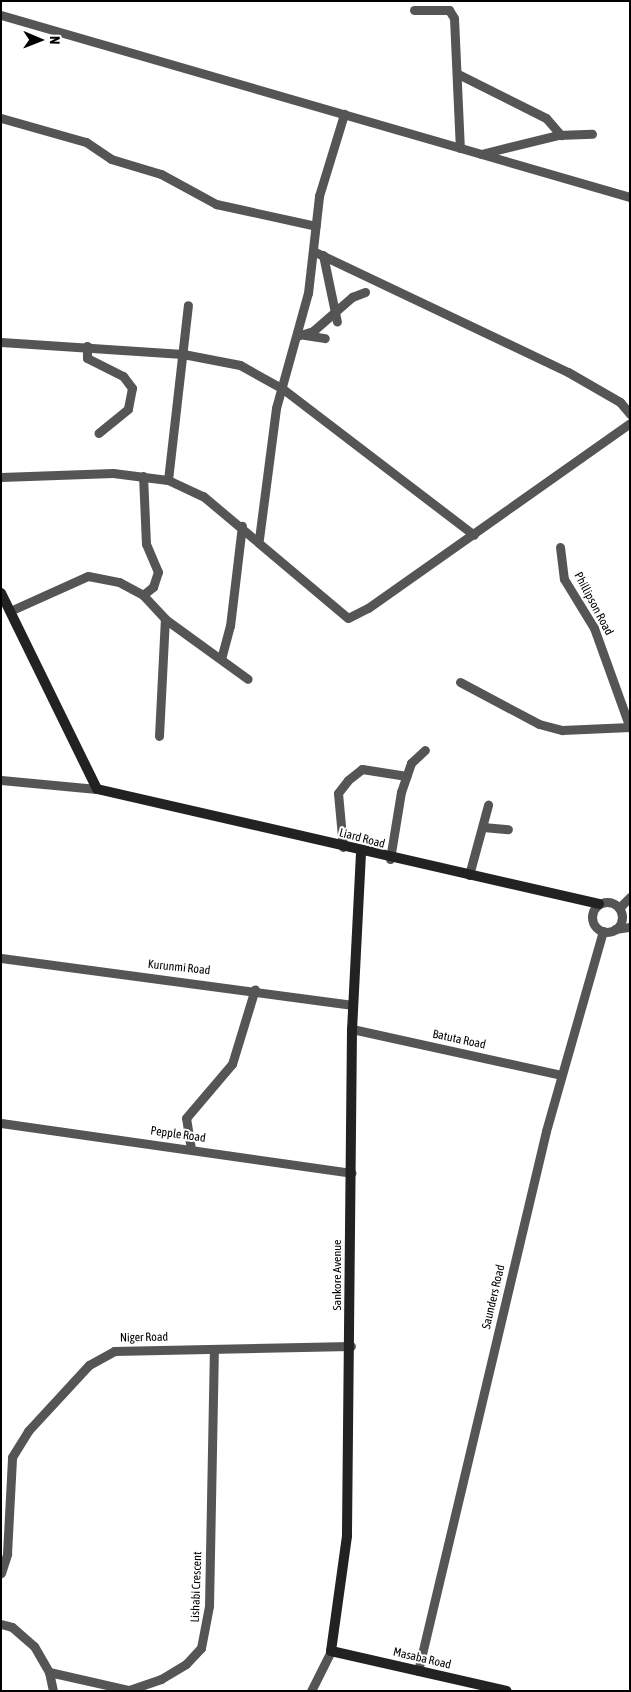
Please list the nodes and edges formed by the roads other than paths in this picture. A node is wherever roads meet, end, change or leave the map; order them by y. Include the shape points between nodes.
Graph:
1 (414, 10) dead end
2 (1, 15) edge
3 (458, 74) junction
4 (344, 114) junction
5 (1, 118) edge
6 (592, 134) dead end
7 (561, 135) junction
8 (460, 148) junction
9 (481, 154) junction
10 (630, 196) edge
11 (316, 226) junction
12 (313, 251) junction
13 (323, 255) junction
14 (365, 292) dead end
15 (188, 305) dead end
16 (337, 318) junction
17 (301, 336) junction
18 (325, 338) dead end
19 (1, 342) edge
20 (87, 346) junction
21 (183, 354) junction
22 (283, 389) junction
23 (630, 414) edge
24 (630, 423) edge
25 (98, 433) dead end
26 (143, 476) junction
27 (1, 477) edge
28 (168, 480) junction
29 (242, 526) junction
30 (474, 535) junction
31 (259, 540) junction
32 (560, 547) dead end
33 (1, 592) edge
34 (143, 595) junction
35 (10, 611) junction
36 (165, 619) junction
37 (220, 659) junction
38 (248, 679) dead end
39 (460, 682) dead end
40 (630, 727) edge
41 (159, 736) dead end
42 (425, 750) dead end
43 (406, 776) junction
44 (1, 780) edge
45 (97, 789) junction
46 (488, 805) dead end
47 (484, 827) junction
48 (508, 829) dead end
49 (343, 847) junction
50 (361, 853) junction
51 (390, 859) junction
52 (469, 875) junction
53 (630, 897) edge
54 (599, 904) junction
55 (620, 913) junction
56 (630, 926) edge
57 (615, 929) junction
58 (603, 931) junction
59 (1, 958) edge
60 (255, 990) junction
61 (353, 1005) junction
62 (352, 1029) junction
63 (561, 1074) junction
64 (1, 1123) edge
65 (191, 1149) junction
66 (351, 1173) junction
67 (350, 1346) junction
68 (214, 1349) junction
69 (1, 1573) edge
70 (1, 1624) edge
71 (331, 1651) junction
72 (418, 1671) junction
73 (50, 1672) junction
74 (53, 1691) edge
75 (311, 1691) edge
76 (507, 1691) edge

1 - 3 street via 453,13
2 - 4 street
3 - 7 street via 546,118
3 - 8 street
4 - 8 street
4 - 11 street via 319,196
5 - 11 street via 86,142 111,159 161,174 216,204
6 - 7 street
7 - 9 street
8 - 9 street
9 - 10 street
11 - 12 street
12 - 13 street
12 - 17 street
13 - 16 street
13 - 23 street via 568,372 620,402
14 - 16 street via 352,297
15 - 21 street
16 - 17 street
17 - 18 street
17 - 22 street
19 - 20 street
20 - 21 street
20 - 25 street via 88,358 123,376 132,388 128,409
21 - 22 street via 240,364
21 - 28 street
22 - 30 street
22 - 31 street via 276,408
24 - 30 street
26 - 27 street via 40,472
26 - 28 street
26 - 34 street via 146,544 158,572 153,587
28 - 29 street via 203,496
29 - 31 street
29 - 37 street via 230,626
30 - 31 street via 348,618
32 - 40 street, Phillipson Road via 564,578 594,628
33 - 35 street
34 - 35 street via 119,582 88,576
34 - 36 street
35 - 45 street
36 - 37 street
36 - 41 street
37 - 38 street
39 - 40 street via 539,724 562,730
42 - 43 street via 411,762
43 - 49 street via 362,769 348,780 338,793
43 - 51 street
44 - 45 street
45 - 49 street, Liard Road
46 - 47 street
47 - 48 street
47 - 52 street
49 - 50 street, Liard Road
50 - 51 street, Liard Road
50 - 61 street, Sankore Avenue
51 - 52 street, Liard Road
52 - 54 street, Liard Road
53 - 55 street
54 - 55 street via 612,902
54 - 58 street via 592,922
55 - 56 street
55 - 57 street
56 - 57 street
57 - 58 street
58 - 63 street, Saunders Road
59 - 60 street, Kurunmi Road
60 - 61 street, Kurunmi Road
60 - 65 street via 232,1064 186,1118
61 - 62 street, Sankore Avenue
62 - 63 street, Batuta Road
62 - 66 street, Sankore Avenue
63 - 72 street, Saunders Road
64 - 65 street, Pepple Road
65 - 66 street, Pepple Road
66 - 67 street, Sankore Avenue
67 - 68 street, Niger Road
67 - 71 street, Sankore Avenue via 347,1536
68 - 69 street, Niger Road via 114,1351 72,1381 12,1457 7,1554
68 - 73 street, Lishabi Crescent via 209,1606 201,1648 186,1664 161,1680 129,1690
70 - 73 street via 12,1627 34,1646
71 - 72 street, Masaba Road
71 - 75 street, Sankore Avenue
72 - 76 street, Masaba Road
73 - 74 street

